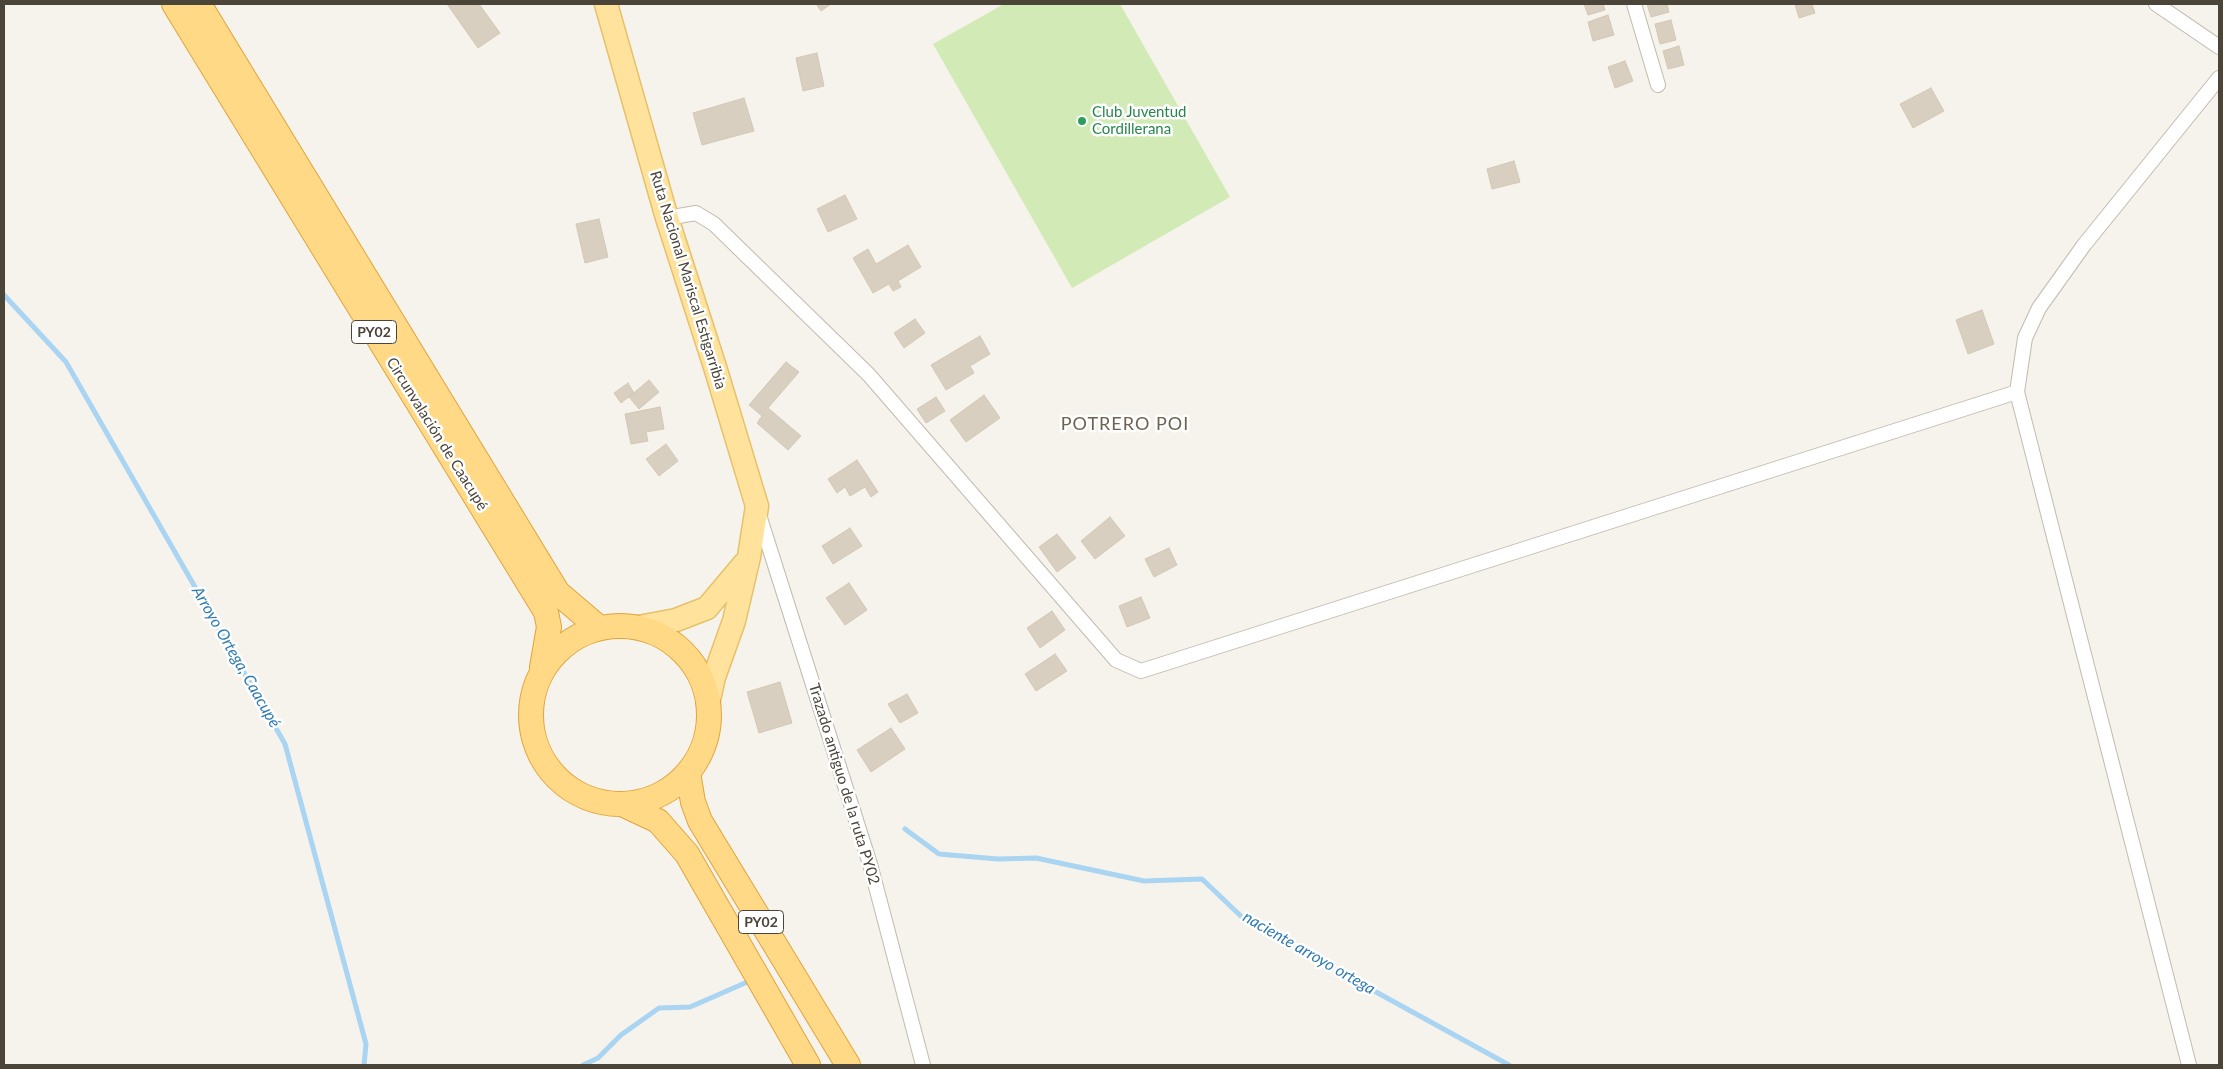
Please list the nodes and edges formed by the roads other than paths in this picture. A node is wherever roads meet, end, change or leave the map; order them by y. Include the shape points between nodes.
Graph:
1 (174, 4) edge
2 (199, 4) edge
3 (606, 4) edge
4 (1634, 4) edge
5 (2156, 4) edge
6 (2219, 47) edge
7 (2219, 78) edge
8 (1658, 85) dead end
9 (667, 218) junction
10 (2017, 392) junction
11 (757, 506) junction
12 (749, 557) junction
13 (598, 627) junction
14 (639, 627) junction
15 (542, 667) junction
16 (708, 704) junction
17 (688, 773) junction
18 (624, 805) junction
19 (808, 1065) edge
20 (848, 1065) edge
21 (923, 1065) edge
22 (2189, 1065) edge

1 - 15 highway, Circunvalación de Caacupé / PY02 via 546,612 549,627
2 - 13 highway, Circunvalación de Caacupé / PY02 via 558,592
3 - 9 main road, Ruta Nacional Mariscal Estigarribia
4 - 8 street
5 - 6 street
7 - 10 street via 2084,246 2039,308 2025,338
9 - 10 street via 696,213 714,224 869,374 1116,660 1141,670
9 - 11 main road, Ruta Nacional Mariscal Estigarribia
10 - 22 street
11 - 12 main road, Ruta Nacional Mariscal Estigarribia
11 - 21 street, Trazado antiguo de la ruta PY02 via 870,864
12 - 14 main road via 707,608 676,620
12 - 16 main road, Ruta Nacional Mariscal Estigarribia via 734,621
13 - 14 highway, PY02
13 - 15 highway, PY02 via 568,641
14 - 16 highway, PY02 via 672,642 696,669
15 - 18 highway, PY02 via 530,711 534,741 547,767 568,788 586,797
16 - 17 highway, PY02 via 708,728 701,752
17 - 18 highway, PY02 via 670,790 648,800
17 - 20 highway, PY02 via 700,821
18 - 19 highway, PY02 via 658,821 687,854

